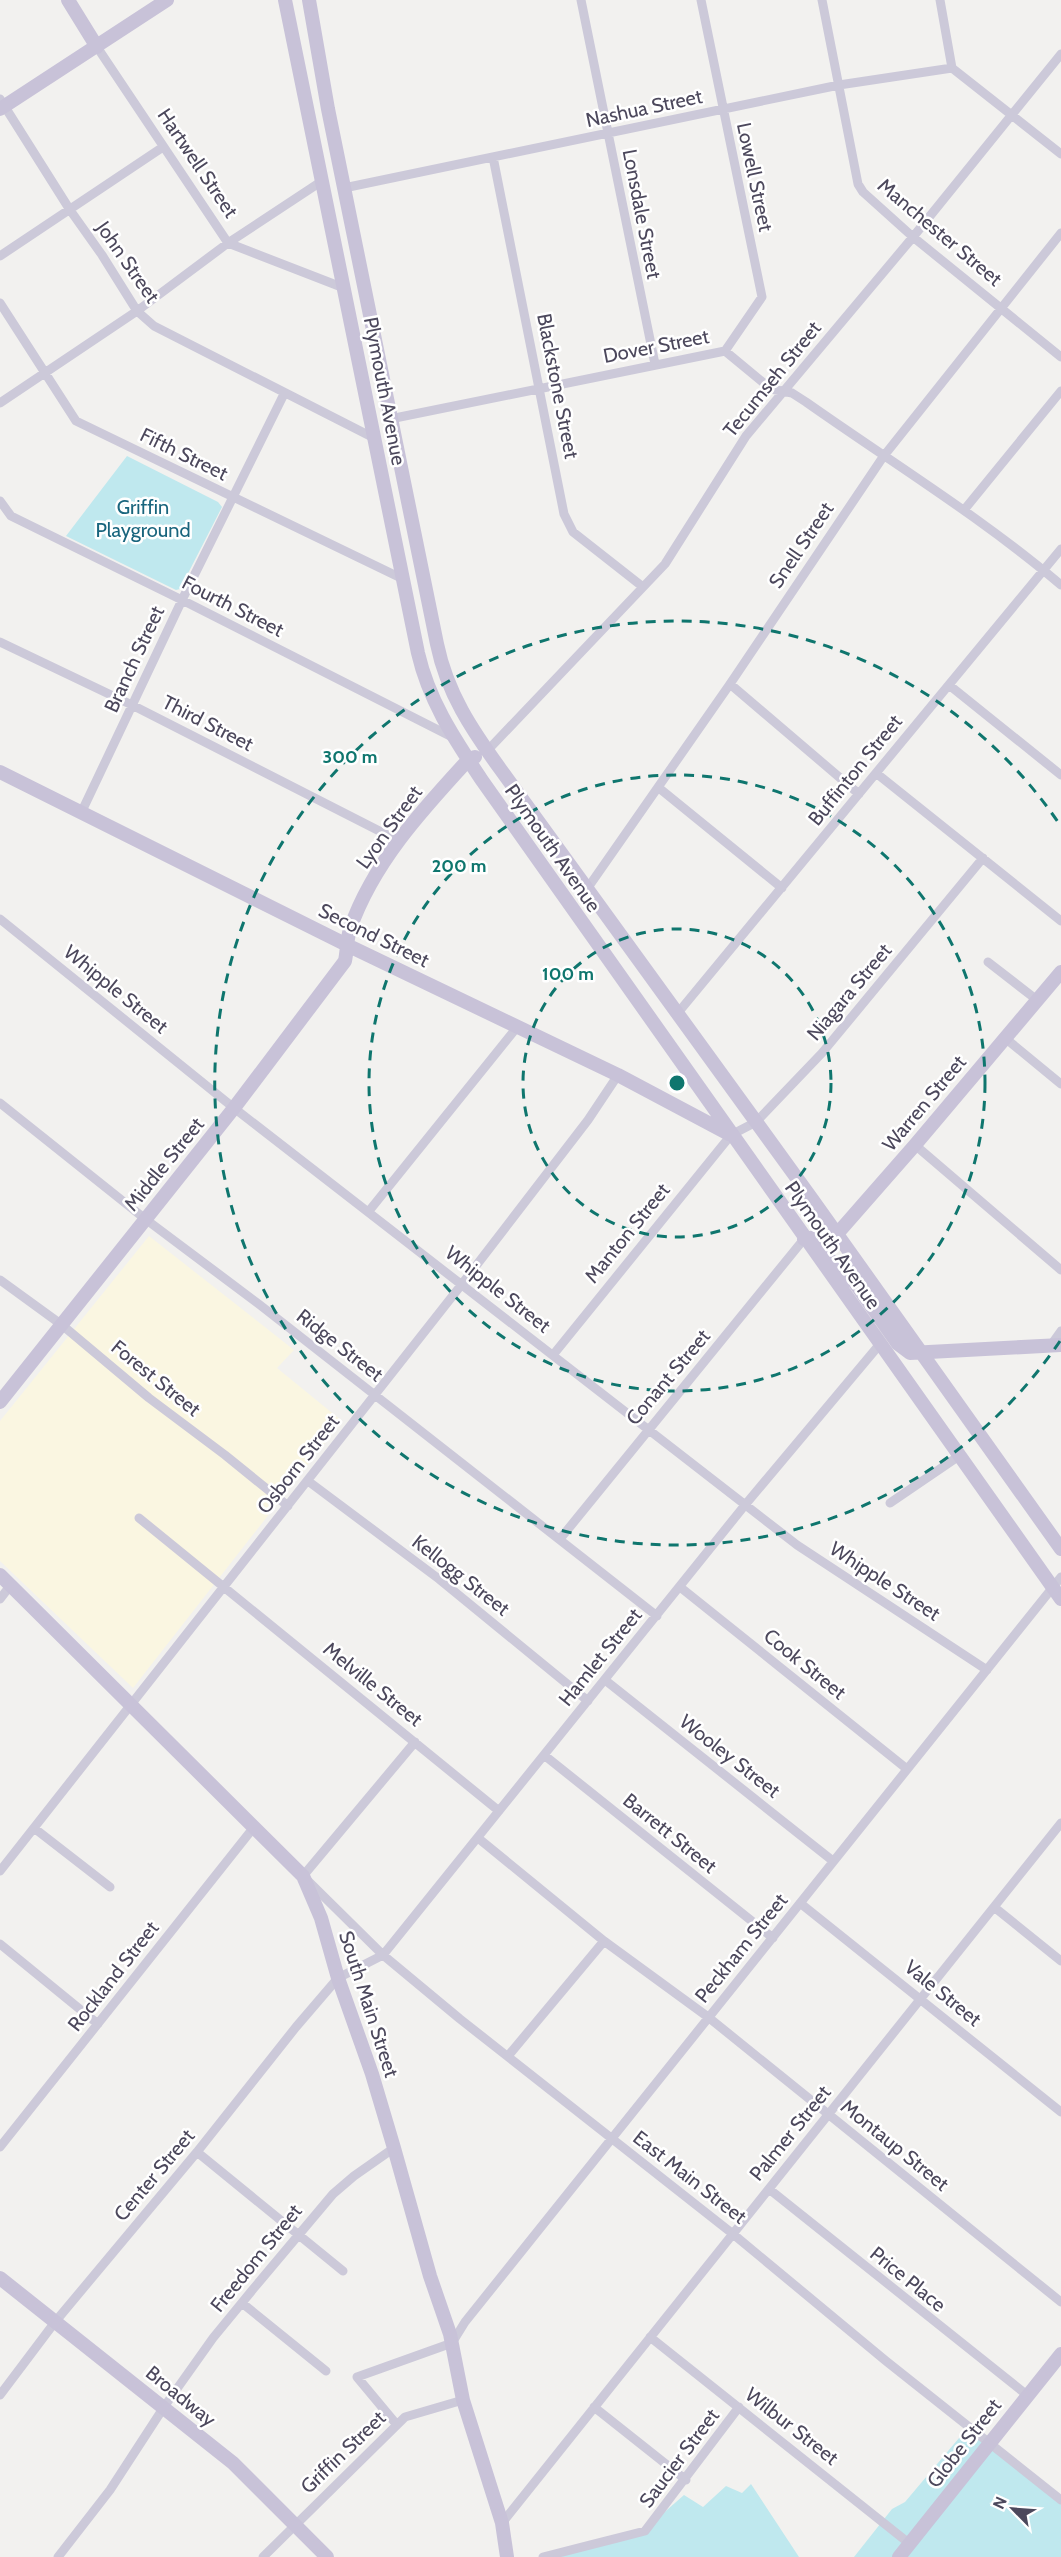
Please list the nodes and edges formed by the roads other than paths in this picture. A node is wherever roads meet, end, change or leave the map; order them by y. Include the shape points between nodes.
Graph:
1 (68, 0) edge
2 (167, 0) edge
3 (285, 0) edge
4 (309, 0) edge
5 (581, 0) edge
6 (701, 0) edge
7 (822, 0) edge
8 (939, 0) edge
9 (97, 47) junction
10 (1061, 54) edge
11 (952, 68) junction
12 (839, 85) junction
13 (2, 105) edge
14 (723, 110) junction
15 (1012, 113) junction
16 (608, 134) junction
17 (163, 147) junction
18 (1061, 154) edge
19 (493, 157) junction
20 (322, 180) junction
21 (344, 188) junction
22 (70, 210) junction
23 (1061, 233) edge
24 (913, 237) junction
25 (228, 243) junction
26 (0, 256) edge
27 (344, 288) junction
28 (0, 303) edge
29 (1000, 307) junction
30 (137, 311) junction
31 (725, 351) junction
32 (1061, 357) edge
33 (655, 364) junction
34 (43, 373) junction
35 (540, 387) junction
36 (1061, 391) edge
37 (782, 392) junction
38 (284, 394) junction
39 (0, 402) edge
40 (390, 419) junction
41 (374, 438) junction
42 (883, 457) junction
43 (233, 498) junction
44 (0, 501) edge
45 (964, 510) junction
46 (1061, 549) edge
47 (1043, 570) junction
48 (403, 579) junction
49 (1061, 585) edge
50 (643, 587) junction
51 (182, 600) junction
52 (0, 642) edge
53 (730, 684) junction
54 (949, 685) junction
55 (132, 705) junction
56 (454, 739) junction
57 (487, 751) junction
58 (468, 760) junction
59 (1061, 760) edge
60 (0, 772) edge
61 (1057, 772) edge
62 (876, 773) junction
63 (658, 788) junction
64 (859, 794) junction
65 (82, 811) junction
66 (399, 841) junction
67 (984, 858) junction
68 (782, 888) junction
69 (587, 889) junction
70 (0, 919) edge
71 (1061, 921) edge
72 (349, 946) junction
73 (987, 962) dead end
74 (1061, 972) edge
75 (1037, 1000) junction
76 (677, 1014) junction
77 (518, 1026) junction
78 (1005, 1038) junction
79 (618, 1075) junction
80 (1061, 1084) edge
81 (1, 1106) edge
82 (234, 1107) junction
83 (756, 1122) junction
84 (731, 1135) junction
85 (915, 1145) junction
86 (369, 1211) junction
87 (144, 1218) junction
88 (837, 1234) junction
89 (804, 1239) junction
90 (1061, 1270) edge
91 (0, 1280) edge
92 (462, 1284) junction
93 (62, 1325) junction
94 (1061, 1331) edge
95 (880, 1344) junction
96 (1056, 1345) edge
97 (921, 1351) junction
98 (553, 1355) junction
99 (375, 1395) junction
100 (0, 1402) edge
101 (648, 1429) junction
102 (959, 1456) junction
103 (308, 1481) junction
104 (890, 1503) dead end
105 (745, 1505) junction
106 (288, 1506) junction
107 (139, 1518) dead end
108 (560, 1539) junction
109 (1061, 1549) edge
110 (0, 1575) edge
111 (1057, 1582) edge
112 (10, 1586) junction
113 (222, 1587) junction
114 (680, 1587) junction
115 (0, 1599) edge
116 (1061, 1599) edge
117 (657, 1616) junction
118 (987, 1670) junction
119 (605, 1680) junction
120 (588, 1701) junction
121 (131, 1706) junction
122 (415, 1742) junction
123 (544, 1755) junction
124 (907, 1769) junction
125 (499, 1811) junction
126 (1061, 1823) edge
127 (254, 1827) junction
128 (34, 1828) junction
129 (478, 1838) junction
130 (833, 1861) junction
131 (0, 1871) edge
132 (303, 1876) junction
133 (110, 1887) dead end
134 (800, 1904) junction
135 (994, 1907) junction
136 (773, 1938) junction
137 (604, 1941) junction
138 (0, 1944) edge
139 (384, 1955) junction
140 (1061, 1961) edge
141 (338, 1978) junction
142 (921, 1998) junction
143 (708, 2017) junction
144 (98, 2024) junction
145 (508, 2056) junction
146 (1061, 2112) edge
147 (828, 2114) junction
148 (610, 2138) junction
149 (0, 2147) edge
150 (394, 2148) junction
151 (198, 2152) junction
152 (769, 2189) junction
153 (298, 2234) junction
154 (733, 2234) junction
155 (343, 2271) dead end
156 (0, 2278) edge
157 (1061, 2302) edge
158 (242, 2303) junction
159 (55, 2322) junction
160 (650, 2337) junction
161 (452, 2343) junction
162 (1061, 2354) edge
163 (326, 2371) dead end
164 (0, 2396) edge
165 (1027, 2396) junction
166 (464, 2400) junction
167 (164, 2407) junction
168 (594, 2408) junction
169 (739, 2408) junction
170 (397, 2425) junction
171 (989, 2441) junction
172 (686, 2480) junction
173 (1061, 2500) edge
174 (502, 2523) junction
175 (295, 2524) junction
176 (910, 2544) junction
177 (58, 2557) edge
178 (263, 2557) edge
179 (327, 2557) edge
180 (507, 2557) edge
181 (543, 2557) edge
182 (899, 2557) edge

1 - 9 main road, Hartwell Street
2 - 9 main road
3 - 20 main road, Plymouth Avenue
4 - 21 main road, Plymouth Avenue
5 - 16 street, Lonsdale Street
6 - 14 street, Lowell Street
7 - 12 street, Manchester Street
8 - 11 street
9 - 13 main road
9 - 17 street, Hartwell Street
10 - 15 street, Tecumseh Street
11 - 12 street, Nashua Street
11 - 15 street
12 - 14 street, Nashua Street
12 - 24 street, Manchester Street via 858,184
13 - 22 street, John Street
14 - 16 street, Nashua Street
14 - 31 street, Lowell Street via 762,297
15 - 18 street
15 - 24 street, Tecumseh Street
16 - 19 street, Nashua Street
16 - 33 street, Lonsdale Street
17 - 22 street
17 - 25 street, Hartwell Street
19 - 21 street, Nashua Street
19 - 35 street, Blackstone Street
20 - 25 street
20 - 27 main road, Plymouth Avenue
21 - 40 main road, Plymouth Avenue
22 - 26 street
22 - 30 street, John Street
23 - 29 street, Snell Street
24 - 29 street, Manchester Street
24 - 37 street, Tecumseh Street
25 - 27 street, Hartwell Street
25 - 30 street
27 - 41 main road, Plymouth Avenue
28 - 34 street, Fifth Street
29 - 32 street, Manchester Street
29 - 42 street, Snell Street
30 - 34 street
30 - 38 street, John Street via 154,326
31 - 33 street, Dover Street
31 - 37 street, Dover Street via 771,389
33 - 35 street, Dover Street
34 - 39 street
34 - 43 street, Fifth Street via 75,421
35 - 40 street, Dover Street
35 - 50 street, Blackstone Street via 564,514 573,532
36 - 45 street
37 - 42 street, Dover Street via 806,402
37 - 50 street, Tecumseh Street via 746,436 672,553
38 - 41 street, John Street
38 - 43 street, Branch Street
40 - 57 main road, Plymouth Avenue via 443,672 458,707
41 - 48 main road, Plymouth Avenue
42 - 45 street, Dover Street
42 - 53 street, Snell Street
43 - 48 street, Fifth Street
43 - 51 street, Branch Street
44 - 51 street, Fourth Street via 10,516
45 - 47 street, Dover Street
46 - 47 street, Buffinton Street
47 - 49 street, Dover Street
47 - 54 street, Buffinton Street
48 - 56 main road, Plymouth Avenue via 424,679
50 - 57 street, Tecumseh Street
51 - 55 street, Branch Street
51 - 56 street, Fourth Street
52 - 55 street, Third Street
53 - 63 street, Snell Street
53 - 64 street
54 - 61 street
54 - 62 street, Buffinton Street
55 - 65 street, Branch Street
55 - 66 street, Third Street
56 - 58 main road, Plymouth Avenue
57 - 58 main road, Lyon Street
57 - 69 main road, Plymouth Avenue
58 - 66 main road, Lyon Street
58 - 84 main road, Plymouth Avenue
59 - 61 street
60 - 65 main road, Second Street
62 - 64 street, Buffinton Street
62 - 67 street
63 - 68 street
63 - 69 street, Snell Street
64 - 68 street, Buffinton Street
65 - 72 main road, Second Street
66 - 72 main road, Lyon Street via 373,878 350,931
67 - 71 street
67 - 83 street, Niagara Street via 822,1053
68 - 76 street, Buffinton Street
69 - 76 main road, Plymouth Avenue
70 - 82 street, Whipple Street
72 - 77 main road, Second Street
72 - 82 main road, Middle Street via 345,961
73 - 75 street
74 - 75 main road, Warren Street
75 - 78 main road, Warren Street
76 - 83 main road, Plymouth Avenue
77 - 79 main road, Second Street
77 - 86 street
78 - 80 street
78 - 85 main road, Warren Street
79 - 84 main road, Second Street
79 - 92 street, Osborn Street
81 - 87 street, Ridge Street
82 - 86 street, Whipple Street
82 - 87 main road, Middle Street
83 - 84 street, Niagara Street
83 - 88 main road, Plymouth Avenue
84 - 89 main road, Plymouth Avenue
84 - 98 street, Manton Street
85 - 88 main road, Warren Street
85 - 90 street
86 - 92 street, Whipple Street
87 - 93 main road, Middle Street
87 - 99 street, Ridge Street
88 - 89 main road
88 - 97 main road, Plymouth Avenue
89 - 95 main road, Plymouth Avenue
89 - 97 main road via 855,1283 902,1348 910,1353
89 - 101 street, Conant Street
91 - 93 street, Forest Street
92 - 98 street, Whipple Street
92 - 99 street, Osborn Street
93 - 100 main road, Middle Street
93 - 106 street, Forest Street
94 - 96 street
95 - 102 main road, Plymouth Avenue
95 - 105 street, Hamlet Street
96 - 97 main road
97 - 109 main road, Plymouth Avenue
98 - 101 street, Whipple Street
99 - 103 street, Osborn Street
99 - 108 street, Ridge Street
101 - 105 street, Whipple Street
101 - 108 street, Conant Street
102 - 104 street
102 - 111 main road, Plymouth Avenue
103 - 106 street, Osborn Street
103 - 120 street, Kellogg Street via 439,1579
105 - 114 street, Hamlet Street
105 - 118 street, Whipple Street via 797,1545
106 - 113 street, Osborn Street
107 - 113 street, Melville Street
108 - 117 street, Ridge Street
110 - 112 main road, South Main Street
111 - 116 main road, Plymouth Avenue
111 - 118 street, Peckham Street
112 - 115 street
112 - 121 main road, South Main Street
113 - 121 street, Osborn Street
113 - 122 street, Melville Street
114 - 117 street, Hamlet Street
114 - 124 street, Cook Street
117 - 119 street, Hamlet Street
118 - 124 street, Peckham Street
119 - 120 street, Hamlet Street
119 - 130 street, Wooley Street
120 - 123 street, Hamlet Street
121 - 127 main road, South Main Street
121 - 128 street, Osborn Street
122 - 125 street, Melville Street
122 - 132 street
123 - 125 street, Hamlet Street
123 - 136 street, Barrett Street
124 - 130 street, Peckham Street
125 - 129 street, Hamlet Street
126 - 135 street, Palmer Street
127 - 132 main road, South Main Street
127 - 144 street, Rockland Street
128 - 131 street, Osborn Street
128 - 133 street
129 - 137 street, Montaup Street
129 - 139 street, Hamlet Street
130 - 134 street, Peckham Street
132 - 139 street, East Main Street
132 - 141 main road, South Main Street via 321,1918
134 - 136 street, Peckham Street
134 - 142 street, Vale Street
135 - 140 street
135 - 142 street, Palmer Street
136 - 143 street, Peckham Street
137 - 143 street, Montaup Street
137 - 145 street
138 - 144 street
139 - 141 street, Hamlet Street
139 - 145 street, East Main Street
141 - 150 main road, South Main Street
141 - 151 street, Center Street
142 - 146 street, Vale Street
142 - 147 street, Palmer Street
143 - 147 street, Montaup Street
143 - 148 street, Peckham Street
144 - 149 street, Rockland Street
145 - 148 street, East Main Street
147 - 152 street, Palmer Street
147 - 157 street, Montaup Street
148 - 154 street, East Main Street
148 - 161 street, Peckham Street
150 - 153 street, Freedom Street via 333,2194
150 - 161 main road, South Main Street
151 - 153 street
151 - 159 street, Center Street
152 - 154 street, Palmer Street
152 - 165 street, Price Place
153 - 155 street
153 - 158 street, Freedom Street
154 - 160 street, Palmer Street
154 - 171 street, East Main Street
156 - 159 main road, Broadway
158 - 163 street
158 - 167 street, Freedom Street
159 - 164 street, Center Street
159 - 167 main road, Broadway
160 - 168 street, Palmer Street
160 - 169 street, Wilbur Street
161 - 166 main road, South Main Street
161 - 170 street via 357,2378
162 - 165 main road, Globe Street
165 - 171 main road, Globe Street
166 - 170 street, Griffin Street via 405,2417
166 - 174 main road, South Main Street
167 - 175 main road, Broadway via 232,2463
167 - 177 street, Freedom Street via 110,2490
168 - 172 street
168 - 174 street, Palmer Street
169 - 172 street, Saucier Street
169 - 176 street, Wilbur Street
170 - 175 street, Griffin Street
171 - 173 street, East Main Street
171 - 176 main road, Globe Street
172 - 181 street, Saucier Street via 645,2531
174 - 180 main road, South Main Street
175 - 178 street, Griffin Street
175 - 179 main road, Broadway
176 - 182 main road, Globe Street

